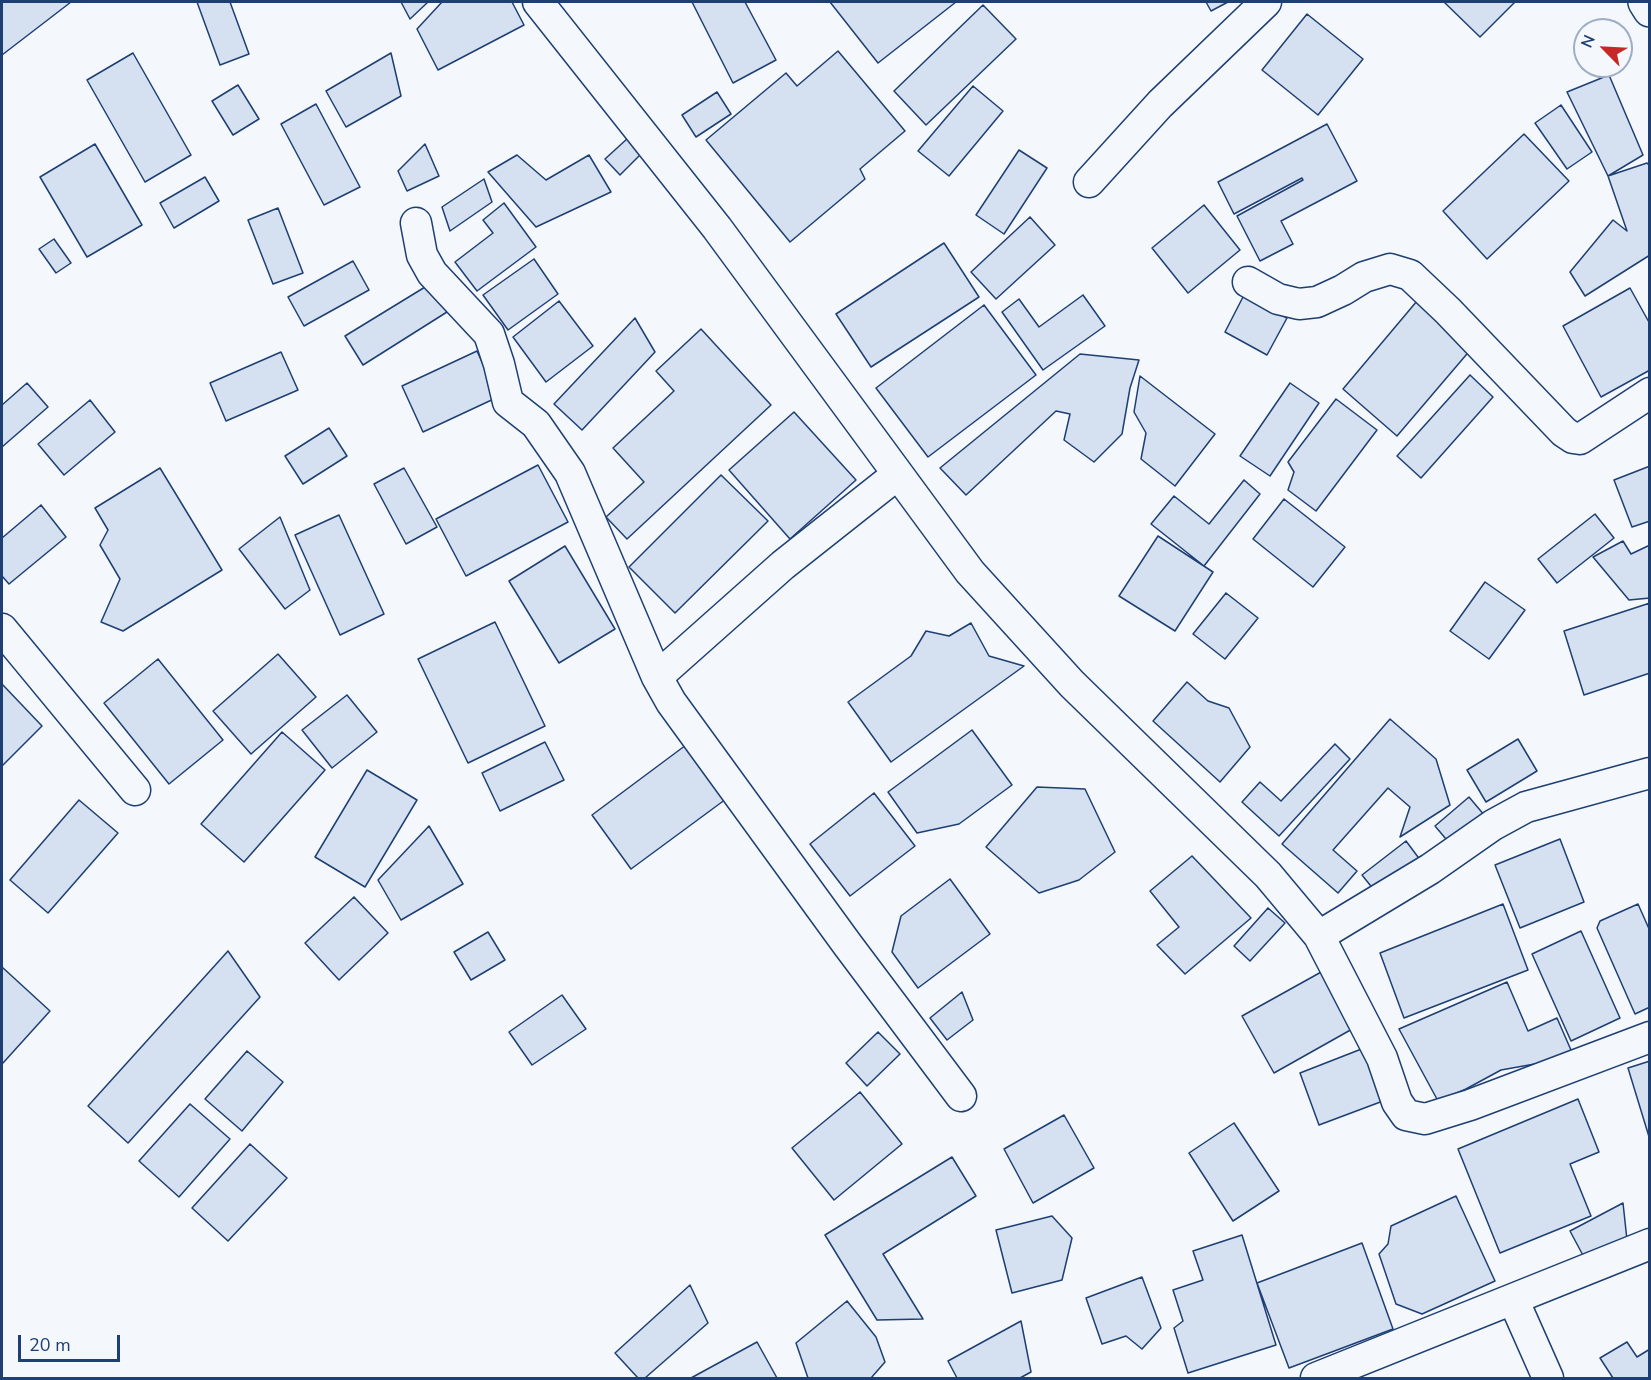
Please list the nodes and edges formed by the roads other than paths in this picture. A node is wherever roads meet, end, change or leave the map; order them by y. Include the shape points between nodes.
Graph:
1 (538, 2) edge
2 (1266, 2) edge
3 (1646, 2) edge
4 (1650, 10) edge
5 (1089, 182) dead end
6 (416, 223) dead end
7 (1248, 282) dead end
8 (1650, 393) edge
9 (898, 474) junction
10 (2, 628) edge
11 (657, 677) junction
12 (1650, 773) edge
13 (135, 790) dead end
14 (1319, 936) junction
15 (1650, 1037) edge
16 (961, 1096) dead end
17 (1650, 1244) edge
18 (1513, 1299) junction
19 (1317, 1378) edge
20 (1548, 1378) edge

1 - 9 street via 717,228
2 - 5 street via 1160,104
3 - 4 main road
6 - 11 street via 422,255 432,273 489,334 508,402 536,424 570,473
7 - 8 street via 1278,299 1299,304 1317,302 1364,277 1390,269 1410,275 1564,432 1580,440
9 - 11 street via 783,564
9 - 14 street via 970,572 1064,675 1268,875
10 - 13 street
11 - 16 street via 670,702
12 - 14 street via 1526,807
14 - 15 street via 1382,1058 1397,1102 1407,1115 1425,1119 1459,1109
17 - 18 street
18 - 19 street
18 - 20 street

